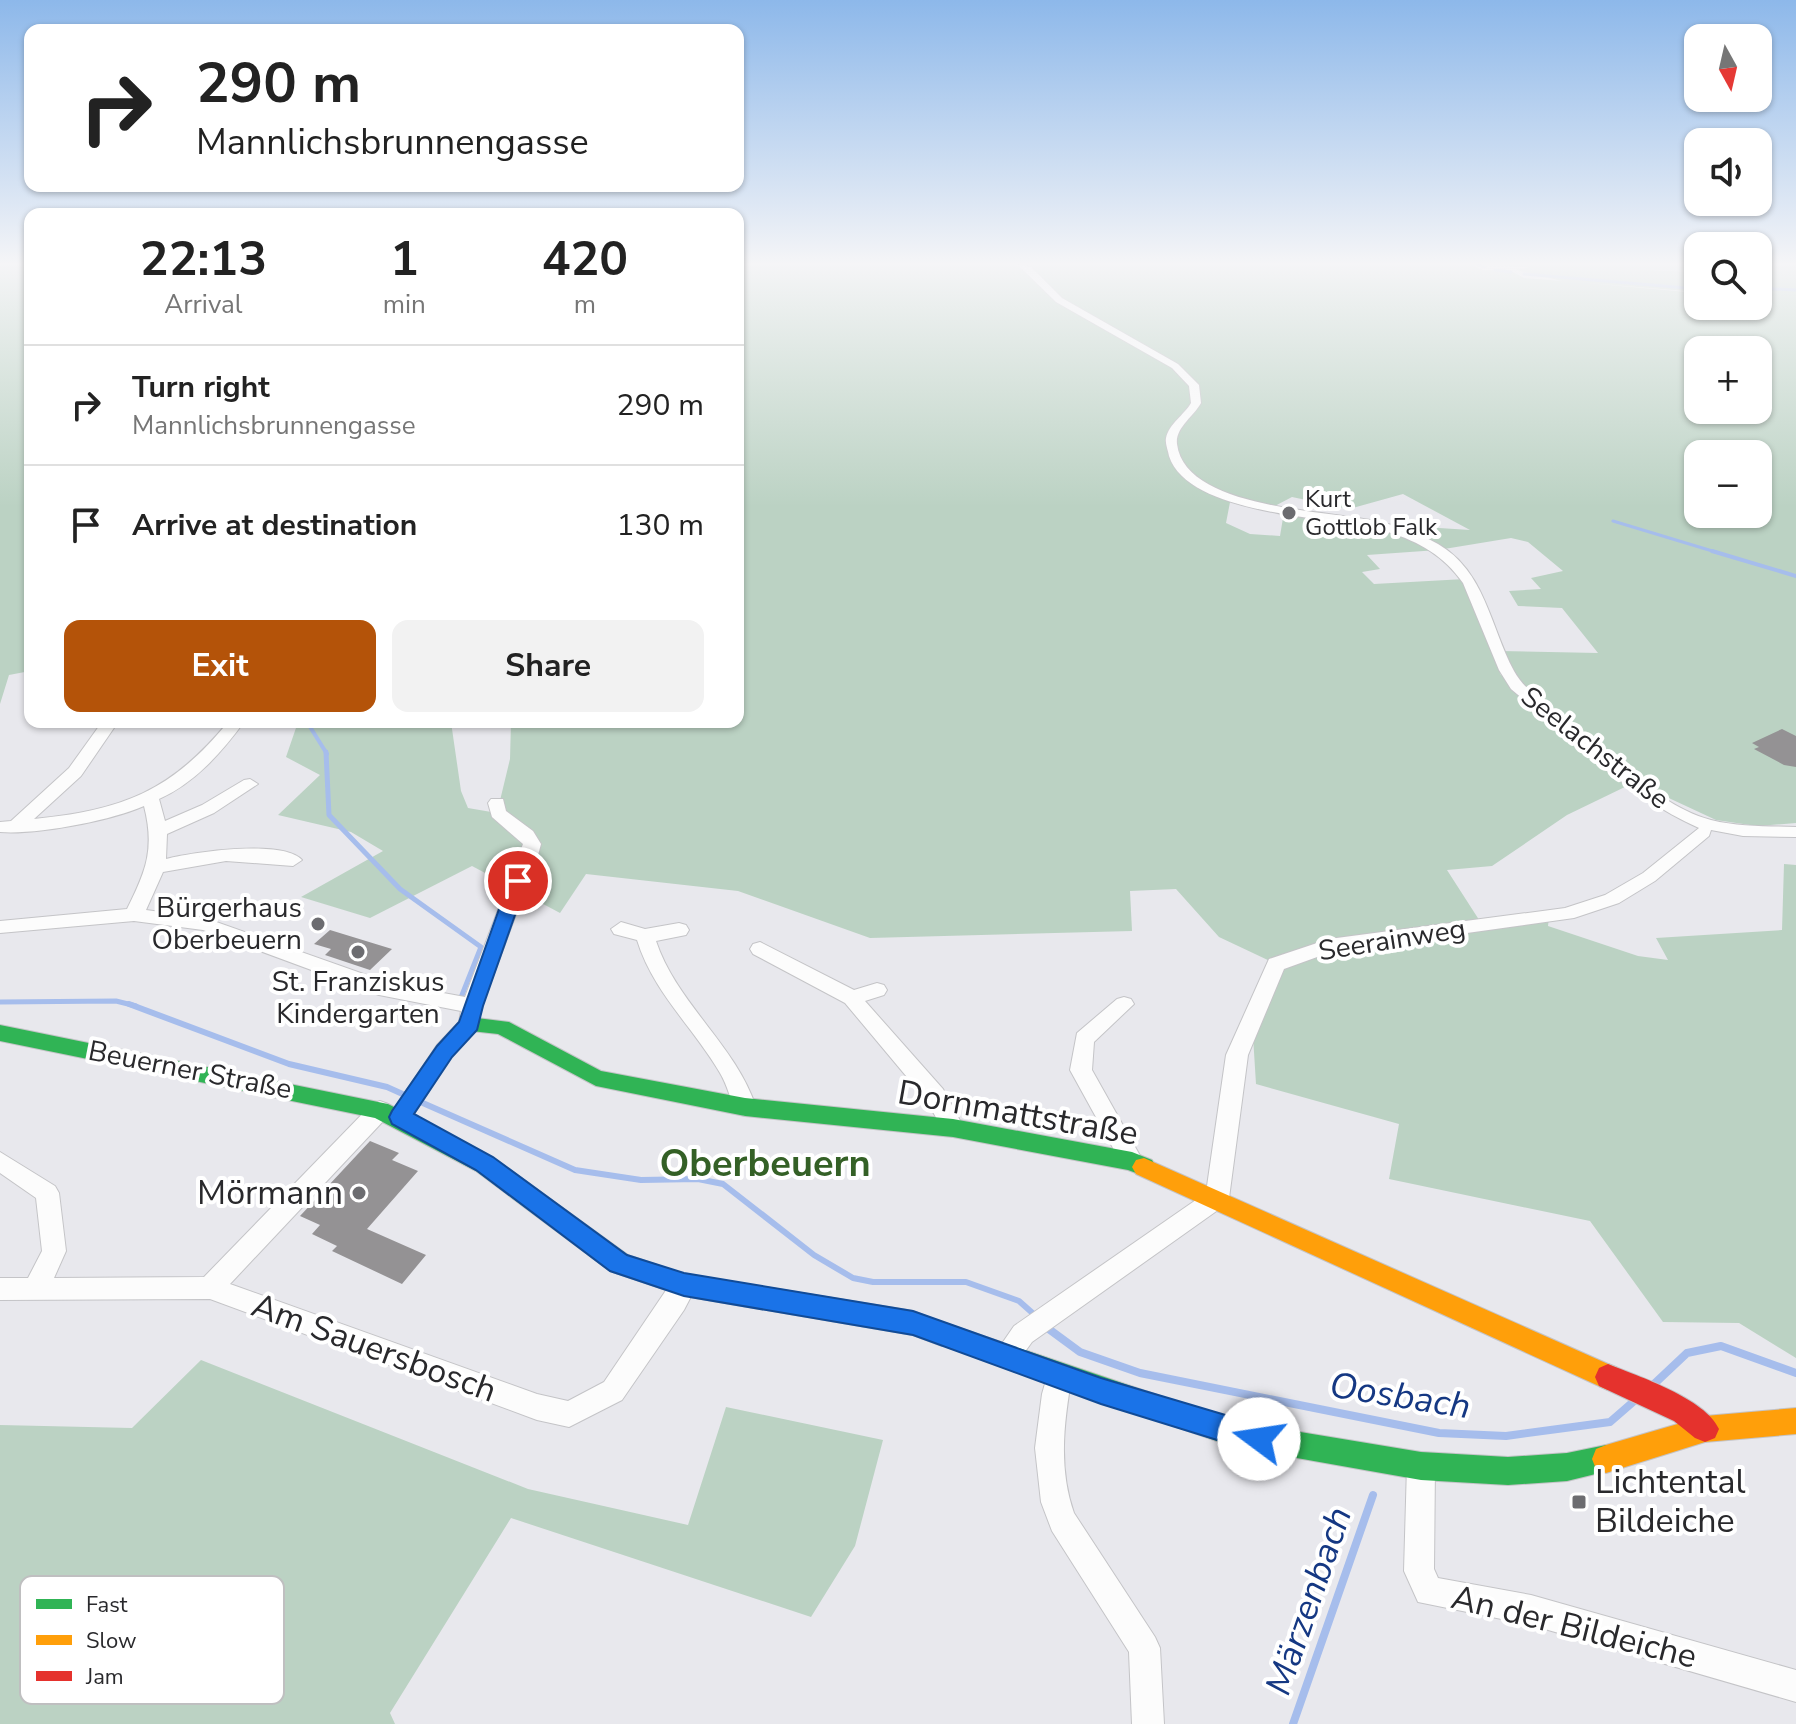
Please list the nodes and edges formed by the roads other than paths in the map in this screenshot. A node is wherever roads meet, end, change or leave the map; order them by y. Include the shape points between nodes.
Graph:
1 (1139, 345) edge
2 (106, 728) edge
3 (231, 728) edge
4 (250, 784) dead end
5 (151, 800) junction
6 (497, 803) dead end
7 (8, 827) edge
8 (160, 830) junction
9 (1703, 832) dead end
10 (1796, 832) edge
11 (0, 838) edge
12 (293, 860) dead end
13 (159, 867) junction
14 (134, 915) junction
15 (0, 927) edge
16 (621, 929) dead end
17 (679, 930) dead end
18 (645, 936) junction
19 (760, 949) dead end
20 (877, 990) dead end
21 (852, 998) junction
22 (1124, 1004) dead end
23 (471, 1015) junction
24 (0, 1033) edge
25 (402, 1105) junction
26 (745, 1107) junction
27 (953, 1128) junction
28 (0, 1161) edge
29 (1132, 1161) junction
30 (1217, 1198) junction
31 (684, 1285) junction
32 (36, 1288) junction
33 (210, 1288) junction
34 (0, 1289) edge
35 (1007, 1355) junction
36 (1059, 1375) junction
37 (1796, 1421) edge
38 (1705, 1429) junction
39 (1421, 1466) junction
40 (1796, 1686) edge
41 (1148, 1724) edge

1 - 10 street, Seelachstraße via 1191,380 1196,403 1175,429 1172,447 1195,482 1275,511 1375,525 1430,544 1462,573 1489,619 1504,670 1516,686 1650,795 1705,824
2 - 7 street via 75,772
3 - 5 street via 196,770
4 - 8 street
5 - 7 street via 67,823
5 - 8 street
6 - 23 street via 498,813 532,844
7 - 11 street
8 - 13 street
9 - 30 street, Seerainweg via 1649,877 1612,899 1567,914 1329,946 1276,964 1237,1055
12 - 13 street via 253,853 195,856
13 - 14 street
14 - 15 street
14 - 23 street via 205,924
16 - 18 street
17 - 18 street
18 - 26 street via 647,950 682,1010 741,1085
19 - 21 street
20 - 21 street
21 - 27 street via 946,1106
22 - 29 street via 1084,1039 1081,1070
23 - 25 street
23 - 26 main road, Dornmattstraße via 596,1078
24 - 25 main road, Beuerner Straße
25 - 31 main road, Beuerner Straße via 619,1263
25 - 33 street
26 - 27 main road, Dornmattstraße
27 - 29 main road, Dornmattstraße
28 - 32 street via 47,1193 54,1251
29 - 30 main road, Dornmattstraße
30 - 35 street via 1023,1334
30 - 38 main road, Dornmattstraße via 1684,1412
31 - 33 street, Am Sauersbosch via 613,1391 569,1414
31 - 35 main road, Beuerner Straße via 913,1323
32 - 33 street, Am Sauersbosch
32 - 34 street, Am Sauersbosch
35 - 36 main road, Beuerner Straße
36 - 39 main road, Beuerner Straße via 1234,1434
36 - 41 street via 1047,1438 1056,1506 1144,1648
37 - 38 main road, Beuerner Straße
38 - 39 main road, Beuerner Straße via 1567,1467 1508,1471
39 - 40 street, An der Bildeiche via 1419,1571 1429,1591 1531,1610

